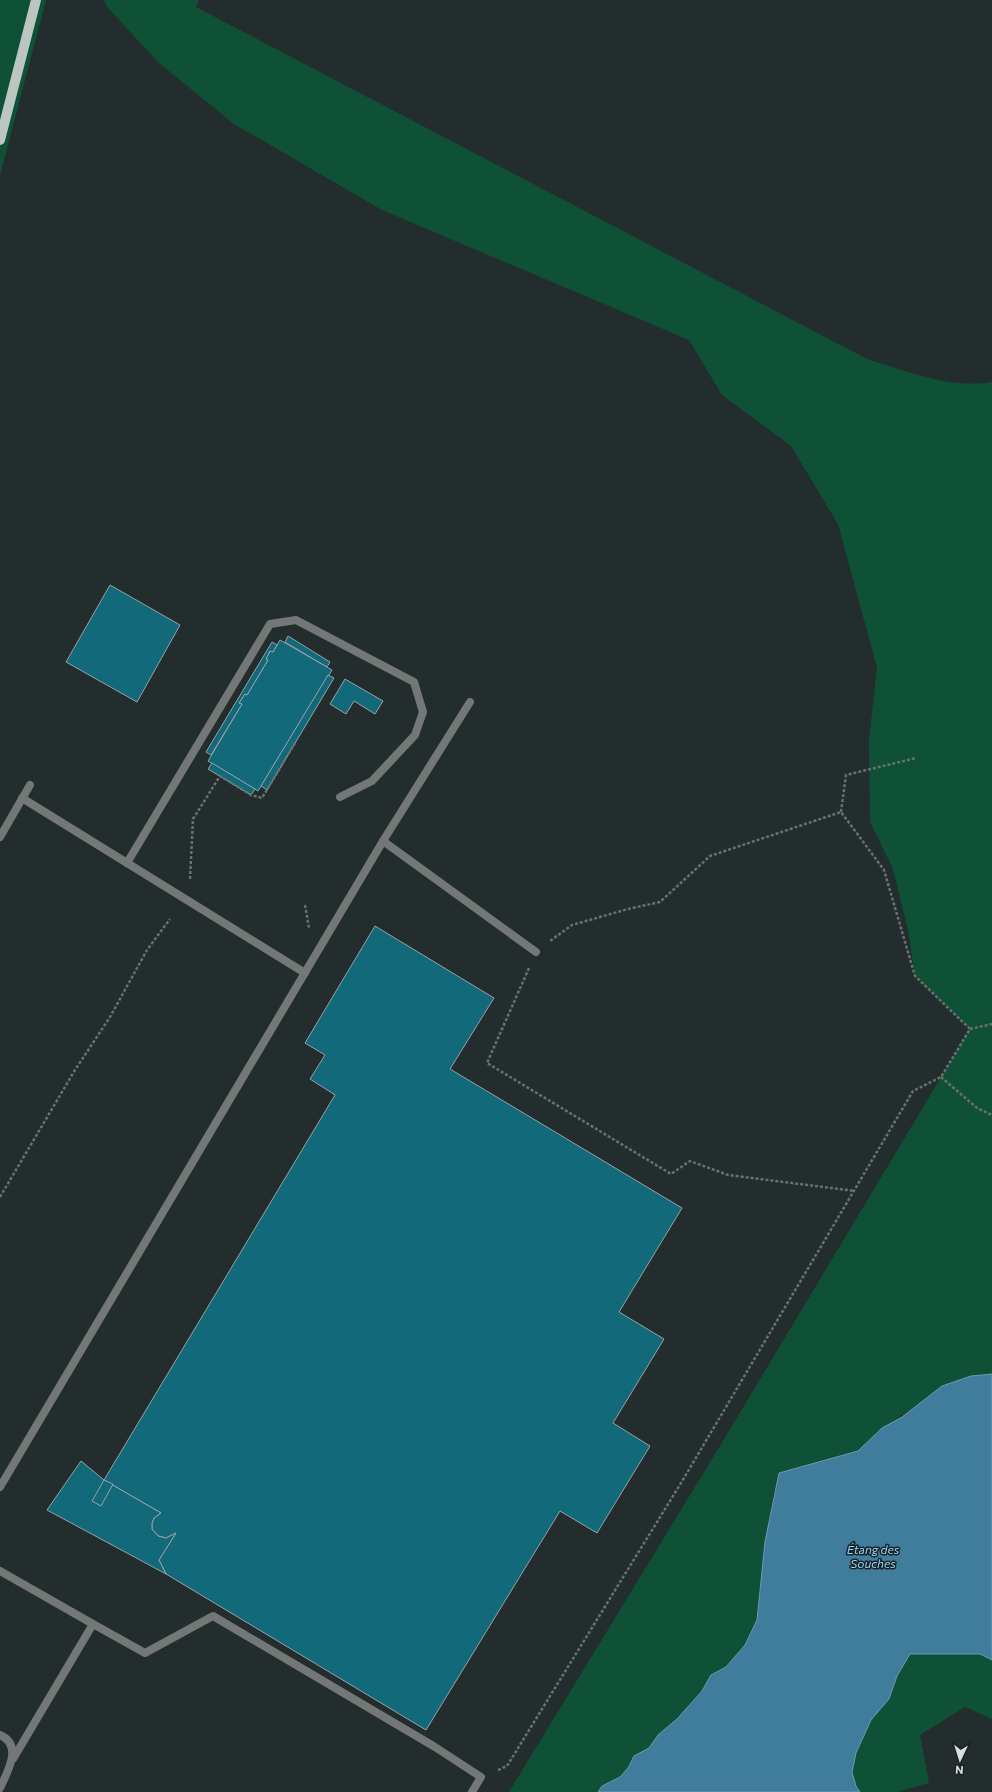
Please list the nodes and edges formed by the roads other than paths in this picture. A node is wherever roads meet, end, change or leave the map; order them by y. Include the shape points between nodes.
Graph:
1 (36, 0) edge
2 (0, 140) edge
3 (470, 702) dead end
4 (30, 785) dead end
5 (340, 797) dead end
6 (22, 798) junction
7 (0, 837) edge
8 (383, 841) junction
9 (127, 863) junction
10 (536, 952) road end
11 (305, 973) junction
12 (0, 1487) edge
13 (0, 1571) edge
14 (93, 1624) junction
15 (0, 1735) edge
16 (13, 1759) junction
17 (0, 1787) edge
18 (8, 1792) edge
19 (472, 1792) edge

1 - 2 main road
3 - 8 street
4 - 6 street
5 - 9 street via 372,781 414,735 424,712 414,682 296,620 270,624
6 - 7 street
6 - 9 street
8 - 10 street
8 - 11 street
9 - 11 street
11 - 12 street
13 - 14 street
14 - 16 street
14 - 19 street via 145,1653 213,1616 435,1747 481,1777
15 - 16 street via 7,1738
16 - 17 street
17 - 18 street

